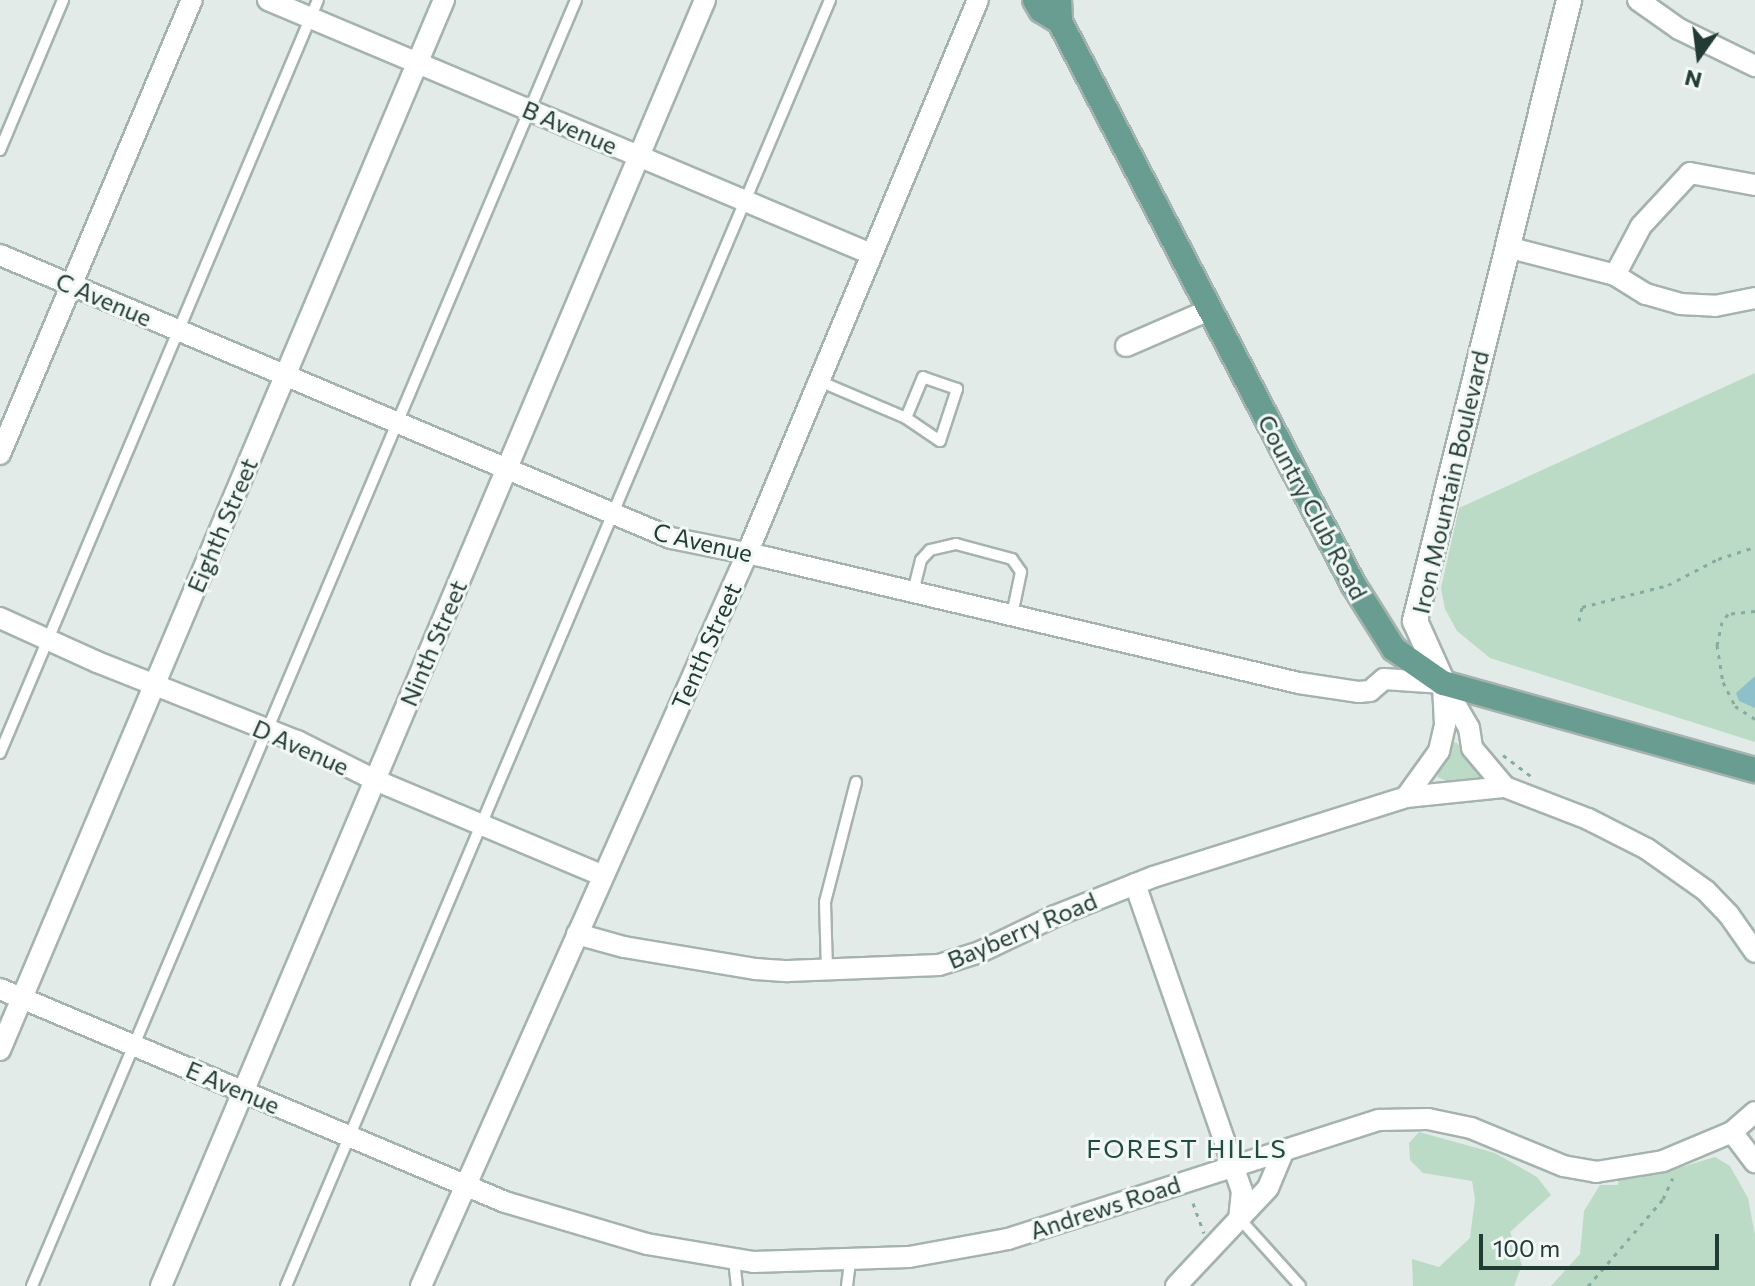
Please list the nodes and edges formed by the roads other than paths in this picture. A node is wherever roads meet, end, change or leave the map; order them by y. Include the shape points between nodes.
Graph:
1 (63, 0) edge
2 (192, 0) edge
3 (268, 0) edge
4 (444, 0) edge
5 (576, 0) edge
6 (705, 0) edge
7 (830, 0) edge
8 (978, 0) edge
9 (1035, 0) edge
10 (1569, 0) edge
11 (1638, 0) edge
12 (314, 9) edge
13 (1059, 11) edge
14 (417, 63) junction
15 (1755, 66) edge
16 (529, 110) junction
17 (0, 150) edge
18 (639, 156) junction
19 (1755, 185) edge
20 (745, 201) junction
21 (1507, 247) junction
22 (871, 254) junction
23 (0, 255) edge
24 (1615, 275) junction
25 (71, 285) junction
26 (1755, 298) edge
27 (1209, 310) junction
28 (179, 330) junction
29 (1126, 346) dead end
30 (285, 375) junction
31 (819, 381) junction
32 (906, 418) junction
33 (397, 423) junction
34 (0, 454) edge
35 (507, 469) junction
36 (613, 512) junction
37 (747, 554) junction
38 (913, 592) junction
39 (1012, 615) junction
40 (0, 618) edge
41 (49, 638) junction
42 (155, 682) junction
43 (1443, 683) junction
44 (266, 731) junction
45 (0, 753) edge
46 (1755, 770) edge
47 (375, 780) junction
48 (856, 782) dead end
49 (1505, 787) junction
50 (1406, 797) junction
51 (481, 824) junction
52 (603, 876) junction
53 (1135, 884) junction
54 (577, 934) junction
55 (1755, 952) edge
56 (827, 970) junction
57 (0, 989) edge
58 (22, 998) junction
59 (134, 1045) junction
60 (0, 1050) edge
61 (244, 1091) junction
62 (1755, 1112) edge
63 (1732, 1132) junction
64 (349, 1136) junction
65 (1284, 1150) junction
66 (1755, 1162) edge
67 (1230, 1165) junction
68 (466, 1185) junction
69 (1239, 1218) junction
70 (734, 1259) junction
71 (850, 1261) junction
72 (32, 1286) edge
73 (161, 1286) edge
74 (286, 1286) edge
75 (421, 1286) edge
76 (737, 1286) edge
77 (847, 1286) edge
78 (1176, 1286) edge
79 (1300, 1286) edge

1 - 17 lane
2 - 25 street
3 - 12 street, B Avenue
4 - 14 street, Eighth Street
5 - 16 lane
6 - 18 street, Ninth Street
7 - 20 lane
8 - 22 street, Tenth Street
9 - 13 main road, Country Club Road via 1041,10
10 - 21 street, Iron Mountain Boulevard
11 - 15 street via 1679,29
12 - 14 street, B Avenue
12 - 28 lane
13 - 27 main road, Country Club Road
14 - 16 street, B Avenue
14 - 30 street, Eighth Street
16 - 18 street, B Avenue
16 - 33 lane
18 - 20 street, B Avenue
18 - 35 street, Ninth Street
19 - 24 street via 1690,173 1641,226
20 - 22 street, B Avenue
20 - 36 lane
21 - 24 street
21 - 43 street, Iron Mountain Boulevard via 1415,621
22 - 31 street, Tenth Street
23 - 25 street, C Avenue
24 - 26 street via 1646,294 1680,304 1715,306
25 - 28 street, C Avenue
25 - 34 street
27 - 29 street
27 - 43 main road, Country Club Road via 1374,621 1394,649
28 - 30 street, C Avenue
28 - 41 lane
30 - 33 street, C Avenue
30 - 42 street, Eighth Street
31 - 32 lane
31 - 37 street, Tenth Street
32 - 32 lane via 940,441 957,389 923,377
33 - 35 street, C Avenue
33 - 44 lane
35 - 36 street, C Avenue
35 - 47 street, Ninth Street
36 - 37 street, C Avenue via 671,538
36 - 51 lane
37 - 38 street, C Avenue
37 - 52 street, Tenth Street
38 - 39 street, C Avenue
38 - 39 lane via 921,560 930,550 956,544 1012,559 1021,572
39 - 43 street, C Avenue via 1347,691 1370,691 1384,679
40 - 41 street, D Avenue
41 - 42 street, D Avenue
41 - 45 lane
42 - 44 street, D Avenue
42 - 58 street, Eighth Street
43 - 46 main road, Country Club Road
43 - 49 street, Iron Mountain Boulevard via 1469,728 1472,748
43 - 50 street via 1445,724 1439,751
44 - 47 street, D Avenue
44 - 59 lane
47 - 51 street, D Avenue
47 - 61 street, Ninth Street
48 - 56 lane via 825,902
49 - 50 street, Bayberry Road
49 - 55 street, Iron Mountain Boulevard via 1647,849 1706,891
50 - 53 street, Bayberry Road
51 - 52 street, D Avenue
51 - 64 lane
52 - 54 street, Tenth Street
53 - 56 street, Bayberry Road via 939,965
53 - 67 street
54 - 56 street, Bayberry Road via 743,967
54 - 68 street, Tenth Street
57 - 58 street, E Avenue
58 - 59 street, E Avenue
58 - 60 street, Eighth Street
59 - 61 street, E Avenue
59 - 72 lane
61 - 64 street, E Avenue
61 - 73 street, Ninth Street
62 - 63 street
63 - 65 street, Andrews Road via 1663,1161 1608,1171 1563,1166 1471,1128 1414,1118 1366,1122
63 - 66 street
64 - 68 street, E Avenue
64 - 74 lane
65 - 67 street, Andrews Road
65 - 69 street via 1268,1188
67 - 69 street via 1242,1191
67 - 71 street, Andrews Road via 1008,1239 909,1257
68 - 70 street, Andrews Road via 597,1231
68 - 75 street, Tenth Street
69 - 78 street
69 - 79 lane
70 - 71 street, Andrews Road
70 - 76 lane
71 - 77 lane

